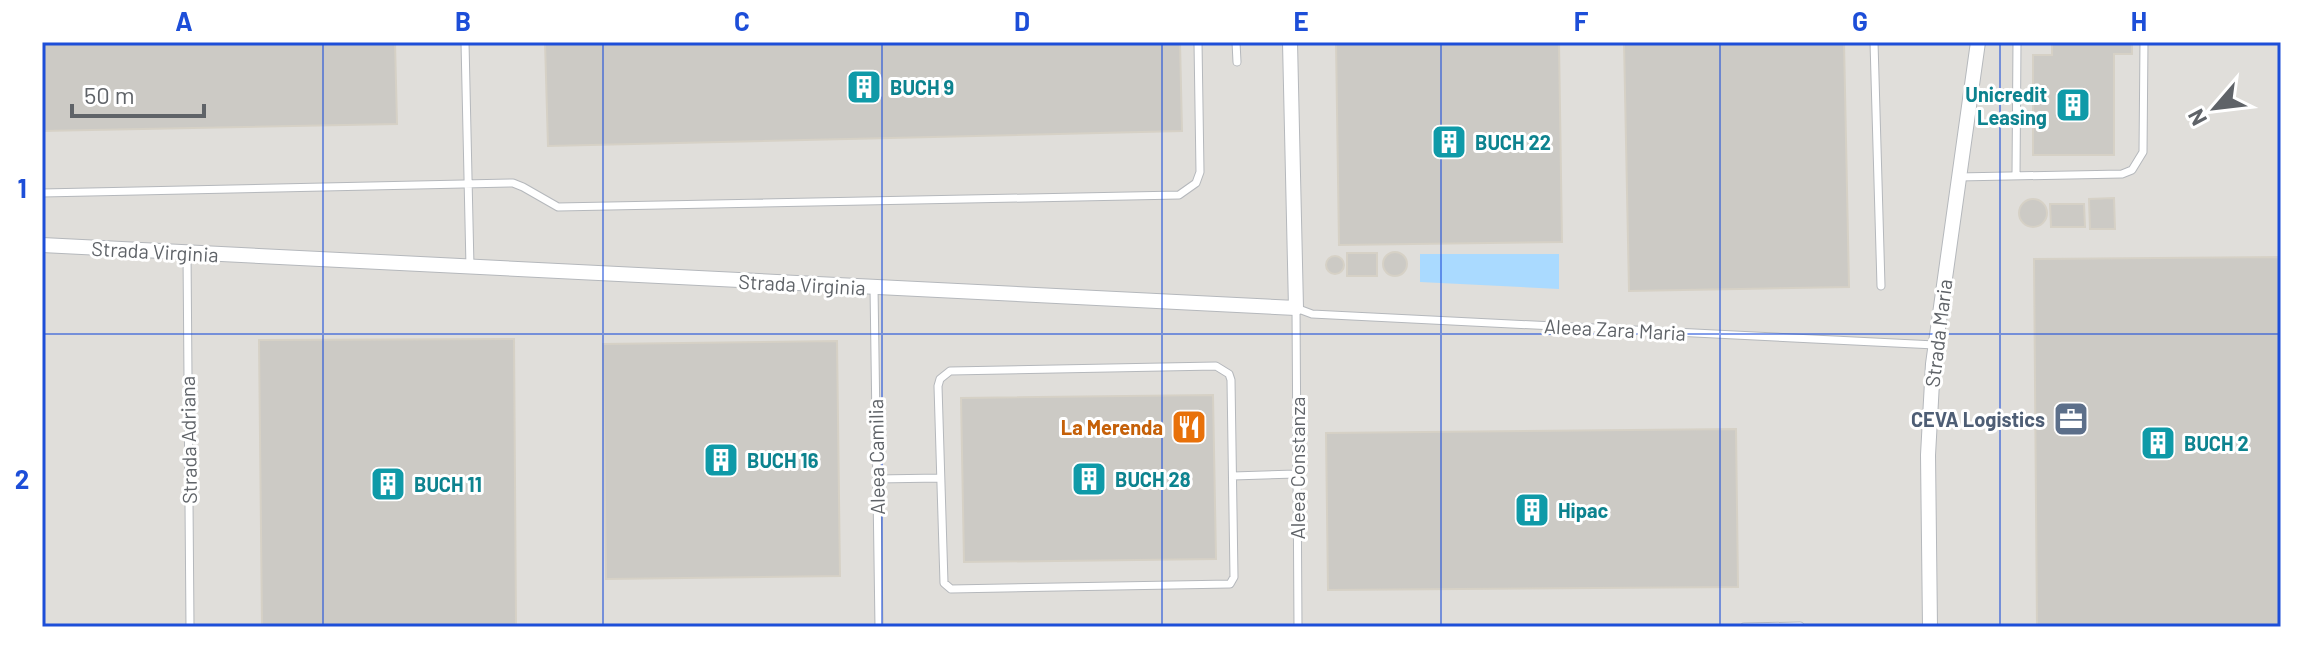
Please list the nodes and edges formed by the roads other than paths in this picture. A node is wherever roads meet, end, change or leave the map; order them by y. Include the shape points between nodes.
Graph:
1 (465, 42) edge
2 (1198, 42) edge
3 (1236, 42) edge
4 (1290, 42) edge
5 (1874, 42) edge
6 (1978, 42) edge
7 (2017, 42) edge
8 (2144, 42) edge
9 (1237, 62) dead end
10 (2016, 176) junction
11 (1958, 177) junction
12 (468, 185) junction
13 (42, 193) edge
14 (42, 245) edge
15 (187, 252) junction
16 (470, 267) junction
17 (1881, 286) dead end
18 (874, 287) junction
19 (1296, 308) junction
20 (1935, 345) junction
21 (1296, 474) junction
22 (1233, 476) junction
23 (940, 478) junction
24 (877, 479) junction
25 (1800, 626) edge
26 (190, 627) edge
27 (879, 627) edge
28 (1298, 627) edge
29 (1744, 627) edge
30 (1930, 627) edge

1 - 12 lane
2 - 12 lane via 1200,172 1196,183 1179,195 558,207 513,183
3 - 9 lane
4 - 19 street
5 - 17 lane
6 - 11 street, Strada Maria
7 - 10 lane
8 - 10 lane via 2143,152 2132,170
10 - 11 lane
11 - 20 street, Strada Maria
12 - 13 lane
12 - 16 lane
14 - 15 street, Strada Virginia
15 - 16 street, Strada Virginia
15 - 26 lane, Strada Adriana
16 - 18 street, Strada Virginia
18 - 19 street, Strada Virginia
18 - 24 lane, Aleea Camilia
19 - 20 lane, Aleea Zara Maria via 1312,314
19 - 21 lane, Aleea Constanza
20 - 30 street, Strada Maria via 1928,455
21 - 22 lane
21 - 28 lane, Aleea Constanza
22 - 23 lane via 1231,380 1216,366 950,371 938,386
22 - 23 lane via 1230,584 951,589 942,579
23 - 24 lane
24 - 27 lane, Aleea Camilia
25 - 29 lane

